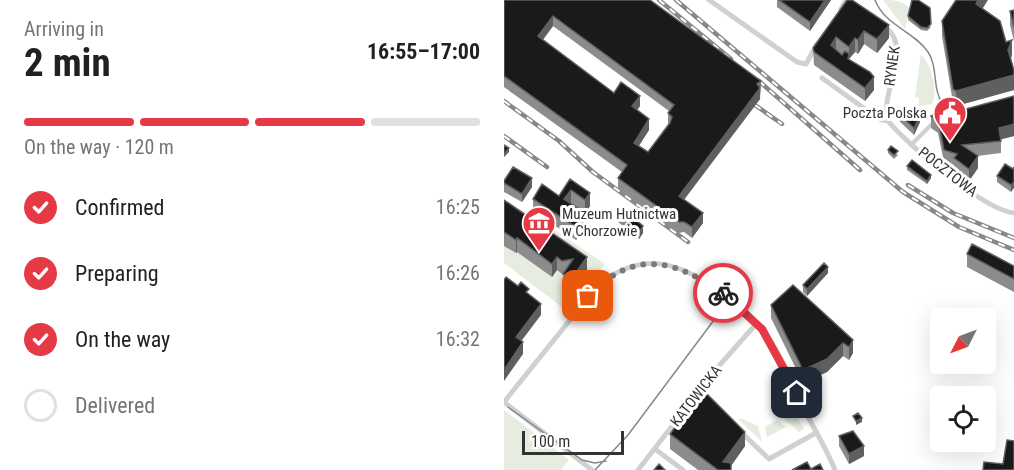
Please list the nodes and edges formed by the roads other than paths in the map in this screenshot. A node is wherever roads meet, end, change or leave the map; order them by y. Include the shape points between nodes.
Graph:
1 (710, 0) edge
2 (721, 0) edge
3 (846, 0) edge
4 (852, 4) edge
5 (717, 6) junction
6 (837, 16) edge
7 (874, 20) edge
8 (824, 34) edge
9 (822, 78) dead end
10 (940, 100) dead end
11 (952, 116) edge
12 (944, 118) junction
13 (888, 121) junction
14 (912, 144) junction
15 (1014, 213) edge
16 (757, 323) junction
17 (698, 392) junction
18 (704, 397) edge
19 (504, 402) edge
20 (732, 424) edge
21 (816, 433) junction
22 (655, 449) junction
23 (592, 470) edge
24 (638, 470) edge
25 (683, 470) edge
26 (835, 470) edge

1 - 5 street
2 - 5 street
3 - 4 street
3 - 6 street
5 - 8 street via 797,62 806,64
7 - 13 street, RYNEK via 892,32 897,43 886,108
9 - 13 street, POCZTOWA via 879,119
10 - 12 street
11 - 12 street
12 - 14 street via 928,125
13 - 14 street, POCZTOWA
14 - 15 street, POCZTOWA via 988,203
16 - 17 street, KATOWICKA
16 - 19 street via 732,300 687,271 667,264 633,266 614,273 588,296
16 - 21 street
17 - 18 street
17 - 22 street, KATOWICKA
19 - 23 street
20 - 21 street via 769,459
21 - 26 street
22 - 24 street, KATOWICKA
22 - 25 street

